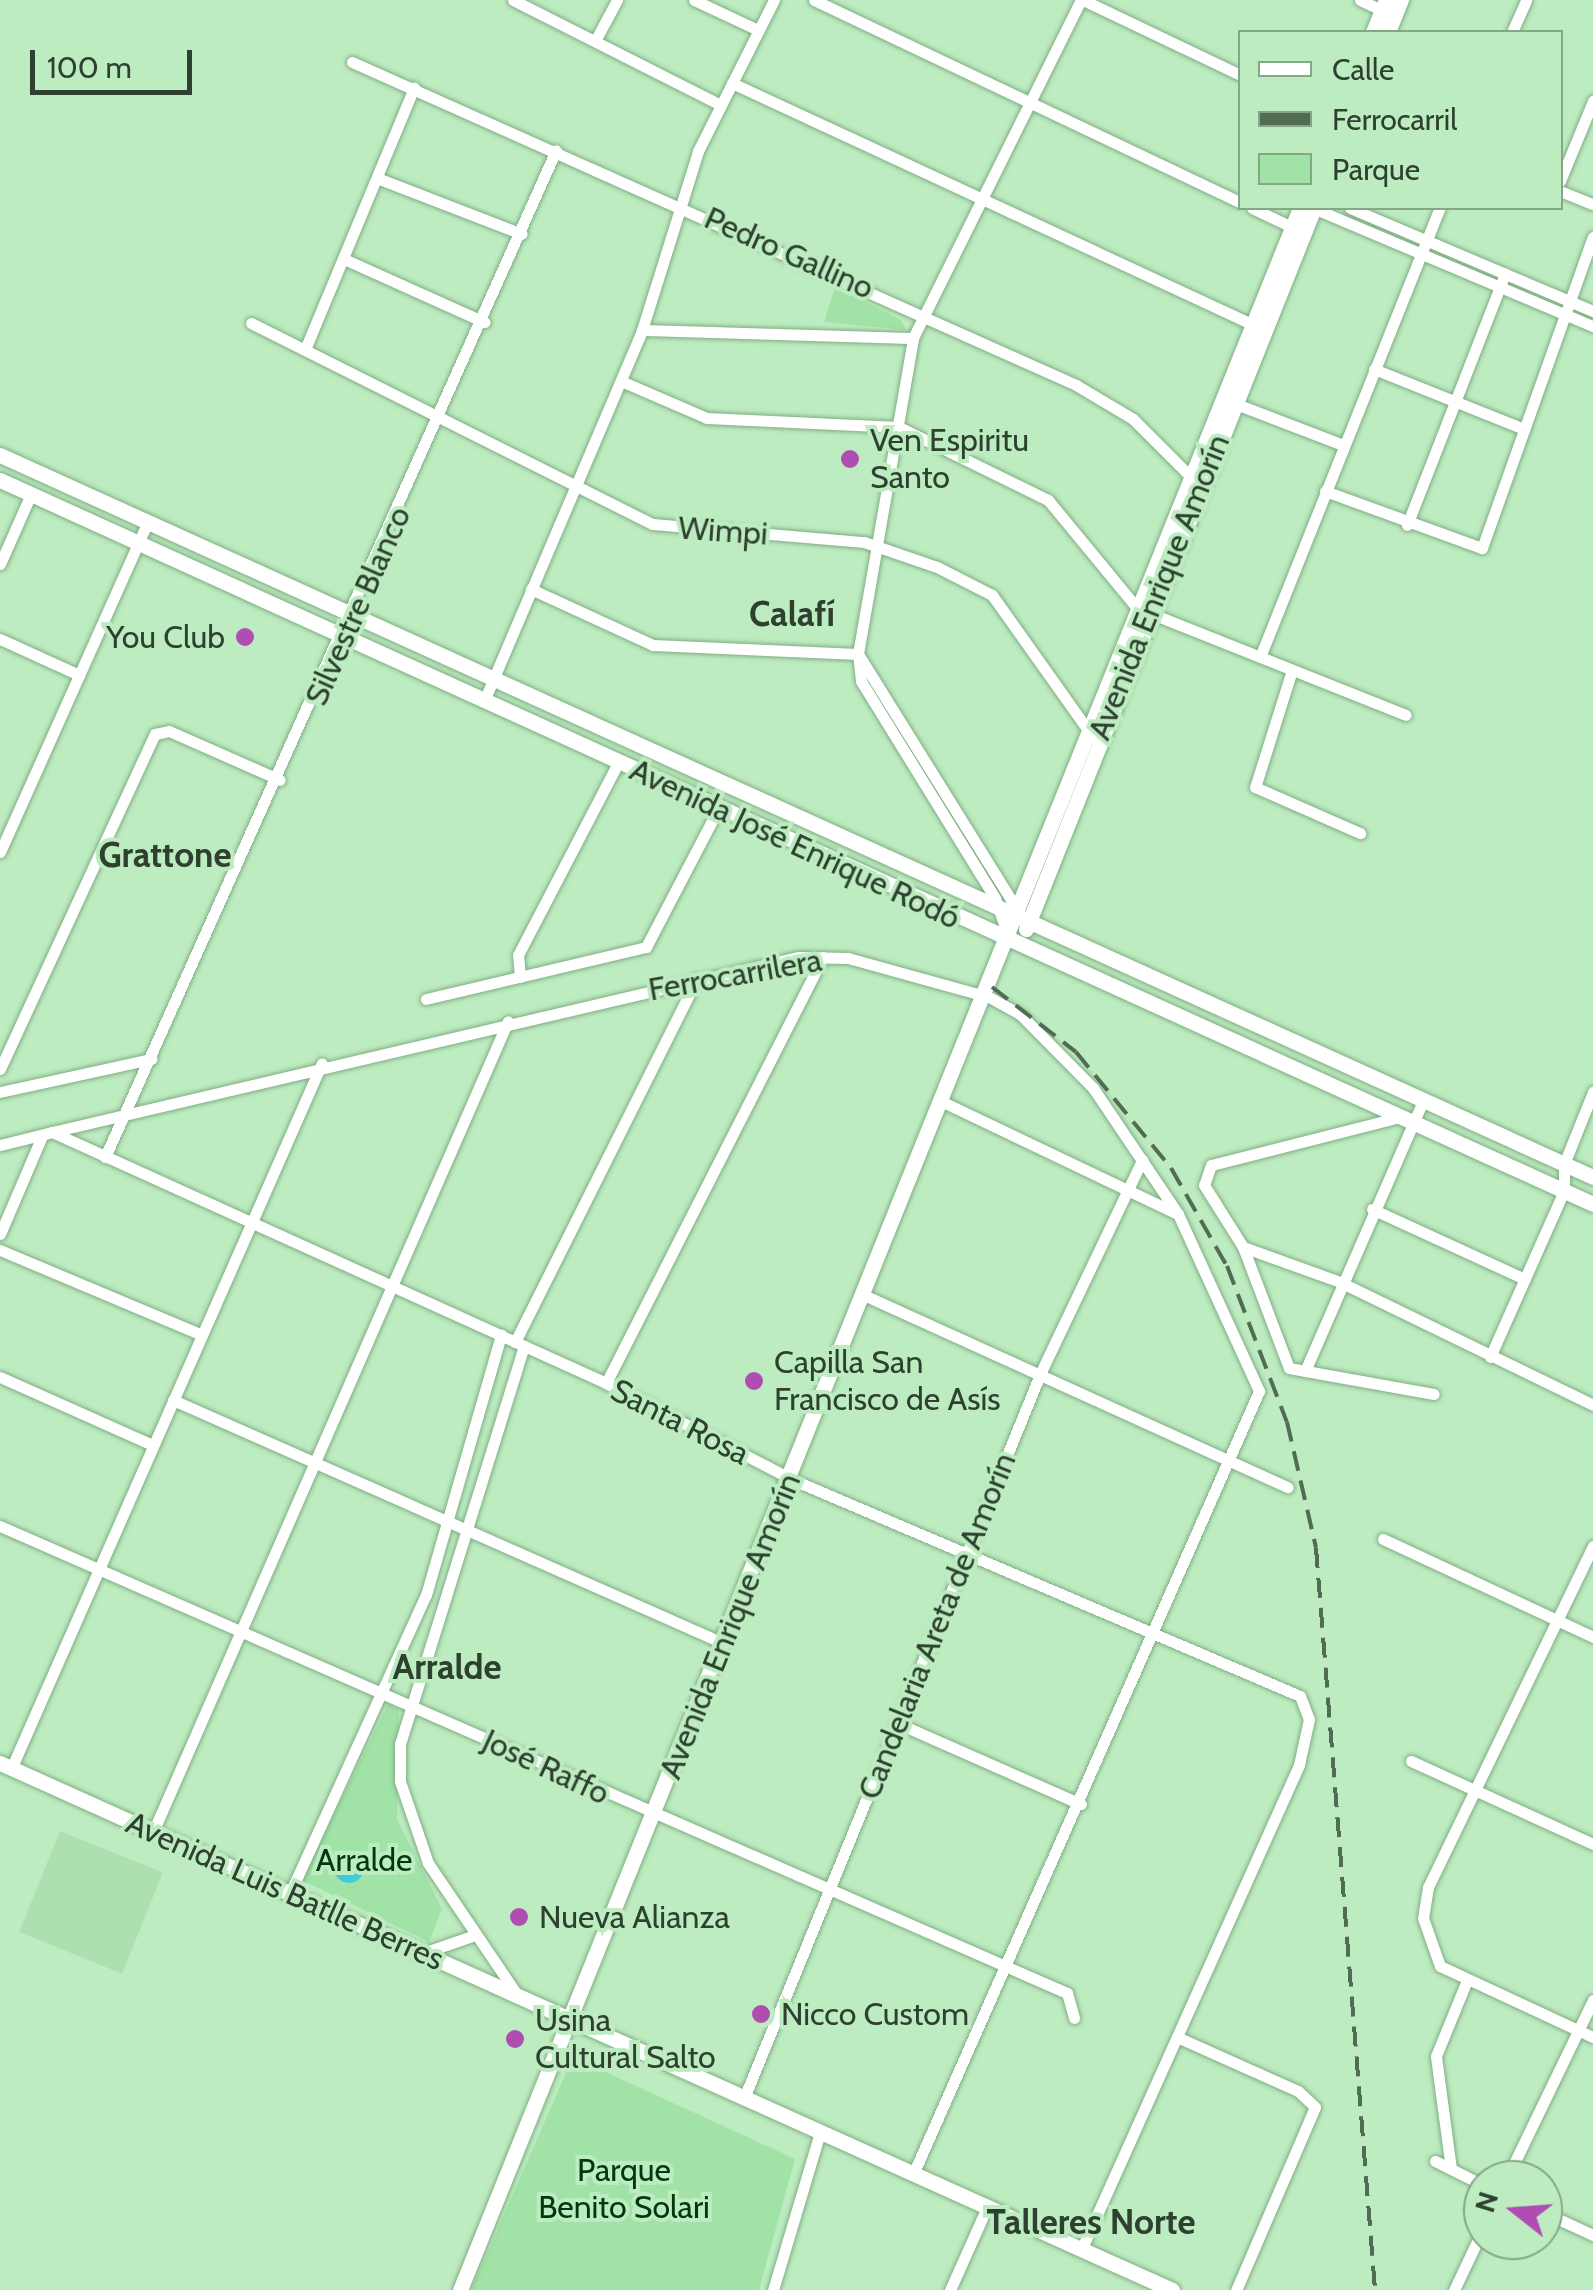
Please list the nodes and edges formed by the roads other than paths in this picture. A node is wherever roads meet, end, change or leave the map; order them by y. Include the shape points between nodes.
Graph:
1 (513, 0) edge
2 (616, 0) edge
3 (694, 0) edge
4 (774, 0) edge
5 (814, 0) edge
6 (1082, 0) edge
7 (1360, 0) edge
8 (1401, 0) edge
9 (1526, 0) edge
10 (1388, 9) edge
11 (758, 30) junction
12 (1374, 30) edge
13 (1513, 30) edge
14 (595, 42) junction
15 (352, 62) dead end
16 (1238, 74) edge
17 (732, 83) junction
18 (414, 88) junction
19 (1593, 101) edge
20 (1034, 104) junction
21 (721, 105) junction
22 (556, 150) junction
23 (1563, 174) edge
24 (377, 178) junction
25 (1563, 192) edge
26 (981, 198) junction
27 (1238, 201) edge
28 (1593, 204) edge
29 (684, 206) junction
30 (1256, 210) edge
31 (1300, 210) edge
32 (1313, 210) edge
33 (1319, 210) edge
34 (1355, 210) edge
35 (1439, 210) edge
36 (1298, 230) junction
37 (522, 234) junction
38 (1593, 237) edge
39 (1427, 240) junction
40 (1422, 253) junction
41 (344, 260) junction
42 (1505, 273) junction
43 (1500, 286) junction
44 (1570, 301) junction
45 (1593, 311) edge
46 (922, 312) junction
47 (1565, 314) junction
48 (484, 322) junction
49 (251, 323) dead end
50 (1593, 326) edge
51 (1259, 328) junction
52 (642, 330) junction
53 (913, 338) junction
54 (306, 347) junction
55 (1374, 369) junction
56 (621, 380) junction
57 (1228, 401) junction
58 (1454, 402) junction
59 (442, 416) junction
60 (898, 427) junction
61 (1524, 429) junction
62 (1344, 445) junction
63 (0, 456) edge
64 (0, 480) edge
65 (577, 482) junction
66 (1194, 482) junction
67 (1325, 491) junction
68 (32, 494) junction
69 (146, 523) junction
70 (1407, 524) junction
71 (137, 544) junction
72 (878, 545) junction
73 (0, 564) edge
74 (531, 589) junction
75 (1143, 611) junction
76 (353, 616) junction
77 (343, 638) junction
78 (0, 639) edge
79 (858, 654) junction
80 (1260, 658) junction
81 (1292, 670) junction
82 (79, 675) junction
83 (494, 680) junction
84 (484, 701) junction
85 (1406, 715) dead end
86 (1091, 736) junction
87 (618, 763) junction
88 (280, 780) junction
89 (718, 809) junction
90 (4, 830) edge
91 (1360, 834) dead end
92 (0, 852) edge
93 (1007, 921) junction
94 (1028, 923) junction
95 (1020, 947) junction
96 (824, 956) junction
97 (1001, 964) junction
98 (520, 977) junction
99 (697, 978) junction
100 (989, 997) junction
101 (426, 999) dead end
102 (508, 1021) junction
103 (150, 1058) junction
104 (322, 1063) junction
105 (0, 1070) edge
106 (0, 1092) edge
107 (1593, 1092) edge
108 (1423, 1101) junction
109 (945, 1103) junction
110 (130, 1110) junction
111 (1403, 1121) junction
112 (46, 1134) junction
113 (0, 1145) edge
114 (105, 1157) junction
115 (1142, 1160) junction
116 (1564, 1164) junction
117 (1593, 1177) edge
118 (1128, 1191) junction
119 (1564, 1191) junction
120 (1593, 1204) edge
121 (1372, 1209) junction
122 (1178, 1214) junction
123 (252, 1220) junction
124 (0, 1234) edge
125 (1242, 1247) junction
126 (0, 1250) edge
127 (1525, 1279) junction
128 (1340, 1282) junction
129 (395, 1285) junction
130 (866, 1296) junction
131 (500, 1334) junction
132 (202, 1335) junction
133 (519, 1344) junction
134 (1490, 1357) junction
135 (1042, 1372) junction
136 (1305, 1372) junction
137 (0, 1377) edge
138 (606, 1384) junction
139 (1434, 1394) dead end
140 (173, 1400) junction
141 (1593, 1406) edge
142 (153, 1444) junction
143 (1234, 1461) junction
144 (319, 1462) junction
145 (791, 1479) junction
146 (1288, 1487) dead end
147 (448, 1522) junction
148 (0, 1526) edge
149 (464, 1529) junction
150 (1383, 1540) dead end
151 (1593, 1546) edge
152 (965, 1555) junction
153 (96, 1570) junction
154 (1556, 1621) junction
155 (1159, 1630) junction
156 (242, 1632) junction
157 (1593, 1637) edge
158 (723, 1643) junction
159 (385, 1695) junction
160 (408, 1702) junction
161 (897, 1724) junction
162 (1412, 1761) dead end
163 (6, 1766) edge
164 (1476, 1792) junction
165 (1081, 1804) junction
166 (652, 1816) junction
167 (153, 1832) junction
168 (1593, 1844) edge
169 (827, 1892) junction
170 (290, 1893) junction
171 (475, 1935) junction
172 (423, 1953) junction
173 (1007, 1967) junction
174 (1467, 1980) junction
175 (518, 1996) junction
176 (1593, 2000) edge
177 (1074, 2018) dead end
178 (570, 2020) junction
179 (1578, 2030) junction
180 (1177, 2037) junction
181 (1593, 2037) edge
182 (744, 2098) junction
183 (820, 2132) junction
184 (1516, 2160) edge
185 (1435, 2161) dead end
186 (1451, 2169) junction
187 (914, 2172) junction
188 (1463, 2175) edge
189 (988, 2205) junction
190 (1563, 2221) edge
191 (1593, 2235) edge
192 (1082, 2248) junction
193 (1468, 2260) edge
194 (460, 2290) edge
195 (772, 2290) edge
196 (950, 2290) edge
197 (1172, 2290) edge
198 (1236, 2290) edge
199 (1454, 2290) edge

1 - 14 street
2 - 14 street
3 - 11 street
4 - 11 street
5 - 20 street
6 - 16 street
6 - 20 street
7 - 10 street
8 - 10 street
9 - 13 street
10 - 12 street
11 - 17 street
14 - 21 street
15 - 18 street, Pedro Gallino
17 - 21 street
17 - 26 street
18 - 22 street, Pedro Gallino
18 - 24 street
19 - 23 street
20 - 26 street
20 - 27 street
21 - 29 street
22 - 29 street, Pedro Gallino
22 - 37 street, Silvestre Blanco
24 - 37 street
24 - 41 street
25 - 28 street
26 - 46 street
26 - 51 street
29 - 46 street, Pedro Gallino
29 - 52 street
30 - 36 street
31 - 36 street, Avenida Enrique Amorín
32 - 36 street, Avenida Enrique Amorín
33 - 40 street
34 - 39 street
35 - 39 street
36 - 51 street, Avenida Enrique Amorín
37 - 48 street, Silvestre Blanco
38 - 44 street
39 - 40 street
39 - 42 street
40 - 43 street
40 - 55 street
41 - 48 street
41 - 54 street
42 - 43 street
42 - 44 street
43 - 47 street
43 - 58 street
44 - 45 street
44 - 47 street
46 - 53 street
46 - 66 street, Pedro Gallino via 1115,406
47 - 50 street
47 - 61 street
48 - 59 street, Silvestre Blanco
49 - 54 street, Wimpi
51 - 57 street, Avenida Enrique Amorín
52 - 53 street
52 - 56 street
53 - 60 street
54 - 59 street, Wimpi
55 - 58 street
55 - 62 street
56 - 60 street via 695,416
56 - 65 street
57 - 62 street
57 - 66 street, Avenida Enrique Amorín
58 - 61 street
58 - 70 street
59 - 65 street, Wimpi
59 - 76 street, Silvestre Blanco
60 - 72 street
60 - 75 street via 1048,500
61 - 70 street via 1488,535 1471,551
62 - 67 street
63 - 69 street, Avenida José Enrique Rodó
64 - 68 street, Avenida José Enrique Rodó
65 - 72 street, Wimpi via 671,530
65 - 74 street
66 - 75 street, Avenida Enrique Amorín
67 - 70 street
67 - 80 street
68 - 71 street, Avenida José Enrique Rodó
68 - 73 street
69 - 71 street
69 - 76 street, Avenida José Enrique Rodó
71 - 77 street, Avenida José Enrique Rodó
71 - 82 street
72 - 79 street
72 - 86 street, Wimpi via 992,595
74 - 79 street via 653,645
74 - 83 street
75 - 80 street
75 - 86 street, Avenida Enrique Amorín
76 - 77 street, Silvestre Blanco
76 - 83 street, Avenida José Enrique Rodó
77 - 84 street, Avenida José Enrique Rodó
77 - 88 street, Silvestre Blanco
78 - 82 street
79 - 93 street via 861,681
80 - 81 street
81 - 85 street
81 - 91 street via 1255,787
82 - 90 street
83 - 84 street
83 - 93 street, Avenida José Enrique Rodó
84 - 87 street, Avenida José Enrique Rodó
86 - 93 street, Avenida Enrique Amorín
86 - 94 street, Avenida Enrique Amorín
87 - 89 street, Avenida José Enrique Rodó
87 - 98 street via 518,955
88 - 103 street, Silvestre Blanco
88 - 105 street via 169,731 155,734
89 - 93 street, Avenida José Enrique Rodó
89 - 98 street via 646,946
90 - 92 street
93 - 94 street, Avenida José Enrique Rodó
93 - 95 street, Avenida José Enrique Rodó
93 - 97 street, Avenida Enrique Amorín
94 - 95 street, Avenida Enrique Amorín
94 - 108 street, Avenida José Enrique Rodó
95 - 97 street, Avenida Enrique Amorín
95 - 111 street, Avenida José Enrique Rodó
96 - 99 street, Ferrocarrilera
96 - 100 street, Ferrocarrilera
96 - 138 street
97 - 100 street, Avenida Enrique Amorín
98 - 101 street
99 - 102 street, Ferrocarrilera
99 - 133 street
100 - 109 street, Avenida Enrique Amorín
100 - 115 street, Ferrocarrilera via 1049,1041
102 - 104 street, Ferrocarrilera
102 - 129 street
103 - 106 street
103 - 110 street, Silvestre Blanco
104 - 110 street, Ferrocarrilera
104 - 123 street
107 - 116 street
108 - 111 street
108 - 116 street, Avenida José Enrique Rodó
109 - 118 street
109 - 130 street, Avenida Enrique Amorín
110 - 112 street, Ferrocarrilera
110 - 114 street, Silvestre Blanco
111 - 119 street, Avenida José Enrique Rodó
111 - 121 street
111 - 125 street via 1211,1166 1204,1185
112 - 113 street, Ferrocarrilera
112 - 114 street, Santa Rosa
112 - 124 street
114 - 123 street, Santa Rosa
115 - 118 street, Candelaria Areta de Amorín
115 - 122 street, Ferrocarrilera
116 - 117 street, Avenida José Enrique Rodó
116 - 119 street
118 - 122 street
118 - 135 street, Candelaria Areta de Amorín
119 - 120 street, Avenida José Enrique Rodó
119 - 127 street
121 - 127 street
121 - 128 street
122 - 143 street, Ferrocarrilera via 1256,1380
123 - 129 street, Santa Rosa
123 - 132 street
125 - 128 street
125 - 136 street via 1289,1368
126 - 132 street
127 - 134 street
128 - 134 street
128 - 136 street
129 - 131 street, Santa Rosa
129 - 144 street
130 - 135 street
130 - 145 street, Avenida Enrique Amorín
131 - 133 street, Santa Rosa
131 - 147 street
132 - 140 street
133 - 138 street, Santa Rosa
133 - 149 street
134 - 141 street
135 - 143 street
135 - 152 street, Candelaria Areta de Amorín
136 - 139 street
137 - 142 street
138 - 145 street, Santa Rosa
140 - 142 street
140 - 144 street
142 - 153 street
143 - 146 street
143 - 155 street, Ferrocarrilera
144 - 147 street
144 - 156 street
145 - 152 street, Santa Rosa
145 - 158 street, Avenida Enrique Amorín
147 - 149 street
147 - 159 street
148 - 153 street, José Raffo
149 - 158 street
149 - 160 street
150 - 154 street
151 - 154 street
152 - 155 street, Santa Rosa
152 - 161 street, Candelaria Areta de Amorín
153 - 156 street, José Raffo
153 - 163 street
154 - 157 street
154 - 164 street
155 - 165 street, Ferrocarrilera
155 - 180 street, Santa Rosa via 1287,1687 1309,1719 1299,1765
156 - 159 street, José Raffo
156 - 167 street
158 - 166 street, Avenida Enrique Amorín
159 - 160 street, José Raffo
159 - 170 street
160 - 166 street, José Raffo
160 - 171 street via 400,1744 409,1816
161 - 165 street
161 - 169 street, Candelaria Areta de Amorín
162 - 164 street
163 - 167 street, Avenida Luis Batlle Berres
164 - 168 street
164 - 174 street via 1428,1887 1423,1918 1430,1955
165 - 173 street, Ferrocarrilera
166 - 169 street, José Raffo
166 - 178 street, Avenida Enrique Amorín
167 - 170 street, Avenida Luis Batlle Berres
169 - 173 street, José Raffo
169 - 182 street, Candelaria Areta de Amorín
170 - 172 street, Avenida Luis Batlle Berres
171 - 172 street
171 - 175 street
172 - 175 street, Avenida Luis Batlle Berres
173 - 177 street, José Raffo via 1067,1993
173 - 187 street, Ferrocarrilera
174 - 179 street
174 - 186 street via 1436,2056
175 - 178 street, Avenida Luis Batlle Berres
176 - 179 street
178 - 182 street, Avenida Luis Batlle Berres
178 - 194 street, Avenida Enrique Amorín
179 - 181 street
179 - 184 street
180 - 192 street
180 - 198 street via 1309,2097 1314,2116
182 - 183 street, Avenida Luis Batlle Berres
183 - 187 street, Avenida Luis Batlle Berres
183 - 195 street
185 - 186 street
186 - 188 street
187 - 189 street, Avenida Luis Batlle Berres
189 - 192 street, Avenida Luis Batlle Berres
189 - 196 street
190 - 191 street
192 - 197 street, Avenida Luis Batlle Berres
193 - 199 street

